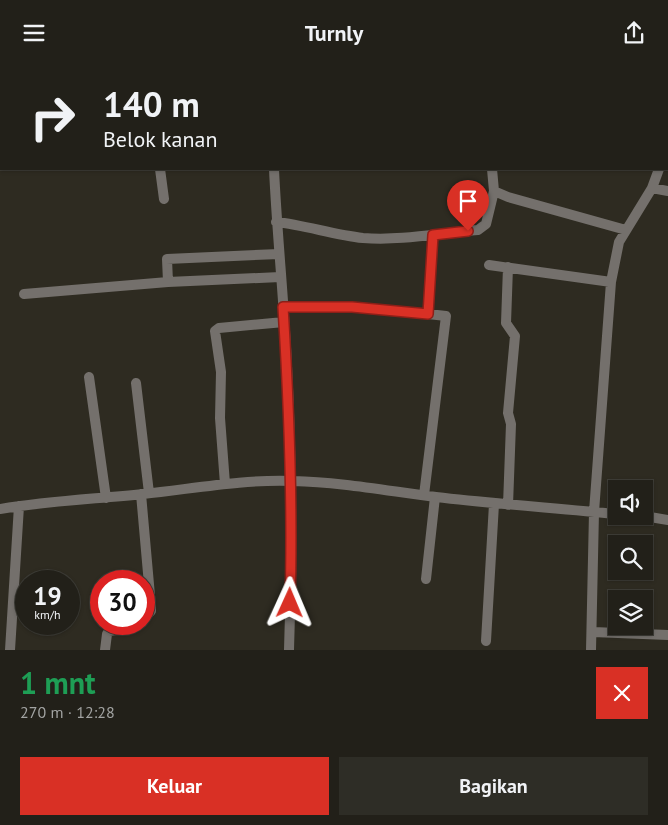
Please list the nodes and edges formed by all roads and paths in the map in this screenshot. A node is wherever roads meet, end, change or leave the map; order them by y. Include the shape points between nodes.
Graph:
1 (160, 170) edge
2 (274, 170) edge
3 (492, 170) edge
4 (659, 170) edge
5 (652, 188) junction
6 (494, 191) junction
7 (668, 191) edge
8 (164, 199) dead end
9 (276, 222) junction
10 (626, 230) junction
11 (433, 235) junction
12 (279, 254) junction
13 (489, 265) dead end
14 (508, 267) junction
15 (280, 277) junction
16 (168, 282) junction
17 (610, 282) junction
18 (24, 294) dead end
19 (283, 307) junction
20 (428, 314) junction
21 (284, 322) junction
22 (89, 377) dead end
23 (136, 383) dead end
24 (291, 480) junction
25 (225, 484) junction
26 (145, 494) junction
27 (424, 495) junction
28 (435, 497) junction
29 (106, 498) junction
30 (494, 504) junction
31 (508, 505) junction
32 (19, 506) junction
33 (0, 509) edge
34 (594, 512) junction
35 (608, 513) edge
36 (653, 517) edge
37 (668, 519) edge
38 (149, 570) edge
39 (426, 579) dead end
40 (592, 632) junction
41 (107, 635) edge
42 (668, 635) edge
43 (486, 641) dead end
44 (10, 650) edge
45 (105, 650) edge
46 (289, 650) edge
47 (591, 650) edge

1 - 8 street
2 - 9 street
3 - 6 street
4 - 5 street
5 - 7 street
5 - 10 street
6 - 10 street
6 - 11 street via 486,224 481,229
9 - 11 street via 363,238
9 - 12 street
10 - 17 street via 619,243
11 - 20 street
12 - 15 street
12 - 16 street via 168,259
13 - 14 street
14 - 17 street
14 - 31 street via 506,323 514,336 508,413 511,424
15 - 16 street
15 - 19 street
16 - 18 street
17 - 34 street
19 - 20 street via 352,307
19 - 21 street
20 - 27 street via 446,316
21 - 24 street
21 - 25 street via 215,331 221,373 220,418
22 - 29 street
23 - 26 street
24 - 25 street
24 - 27 street via 361,485
24 - 46 street
25 - 26 street
26 - 29 street
26 - 38 street
27 - 28 street
28 - 30 street
28 - 39 street
29 - 32 street
30 - 31 street
30 - 43 street
31 - 34 street
32 - 33 street
32 - 44 street
34 - 35 street
34 - 40 street
36 - 37 street
40 - 42 street
40 - 47 street
41 - 45 street

